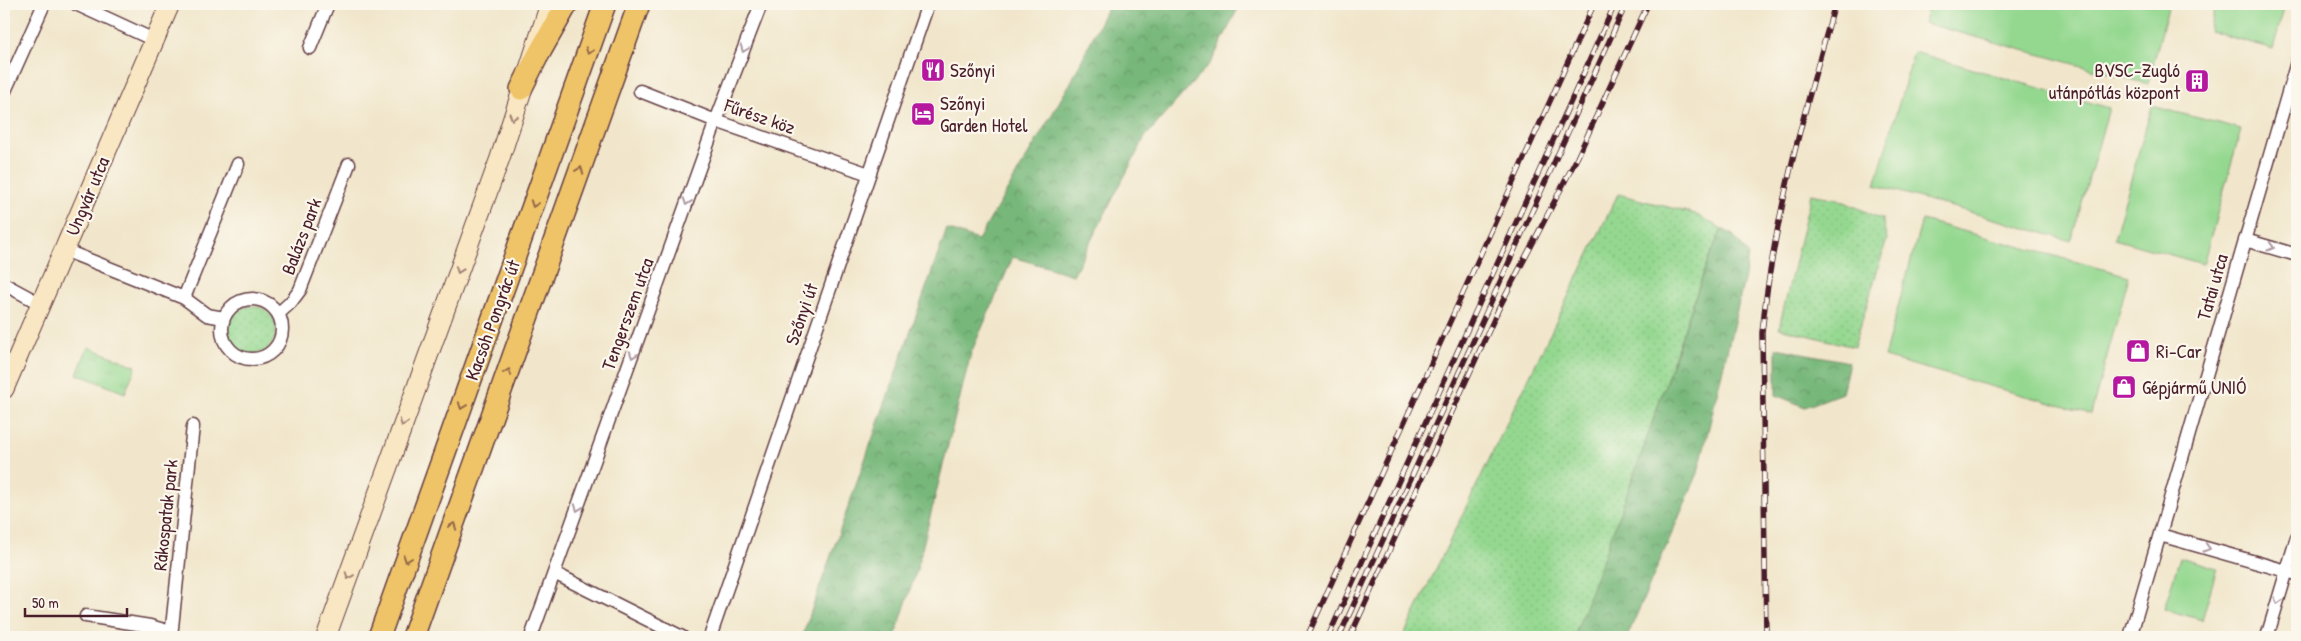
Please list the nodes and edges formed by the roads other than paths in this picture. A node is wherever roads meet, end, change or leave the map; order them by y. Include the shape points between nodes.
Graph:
1 (44, 4) edge
2 (76, 4) edge
3 (170, 4) edge
4 (328, 4) edge
5 (550, 4) edge
6 (567, 4) edge
7 (605, 4) edge
8 (639, 4) edge
9 (646, 4) edge
10 (761, 4) edge
11 (928, 4) edge
12 (631, 27) junction
13 (154, 40) junction
14 (310, 48) dead end
15 (2297, 62) edge
16 (521, 89) junction
17 (640, 91) dead end
18 (4, 93) edge
19 (716, 121) junction
20 (238, 164) dead end
21 (349, 164) dead end
22 (869, 174) junction
23 (2245, 240) junction
24 (64, 250) junction
25 (2297, 255) edge
26 (4, 284) edge
27 (184, 298) junction
28 (41, 304) junction
29 (278, 314) junction
30 (224, 318) junction
31 (4, 388) edge
32 (194, 426) dead end
33 (2160, 535) junction
34 (2297, 537) edge
35 (2292, 572) edge
36 (554, 573) junction
37 (86, 616) dead end
38 (171, 635) edge
39 (326, 637) edge
40 (379, 637) edge
41 (413, 637) edge
42 (531, 637) edge
43 (682, 637) edge
44 (710, 637) edge
45 (2130, 637) edge
46 (2268, 637) edge

1 - 18 street
2 - 13 street
3 - 13 street, Ungvár utca
4 - 14 street
5 - 16 street
6 - 16 main road
7 -> 40 main road, Kacsóh Pongrác út
8 - 12 main road, Kacsóh Pongrác út
9 - 12 main road
10 -> 19 street, Tengerszem utca
11 - 22 street, Szőnyi út
41 -> 12 main road, Kacsóh Pongrác út
13 - 24 street, Ungvár utca
15 - 23 street, Tatai utca
16 -> 39 street via 500,158
17 - 19 street, Fűrész köz
19 - 22 street, Fűrész köz
19 -> 36 street, Tengerszem utca
20 - 27 street
21 - 29 street, Balázs park via 300,290
22 - 44 street, Szőnyi út
23 -> 25 street
23 - 33 street, Tatai utca
24 - 27 street
24 - 28 street, Ungvár utca
26 - 28 street
27 - 30 street via 207,315
28 - 31 street, Ungvár utca
29 - 30 street via 264,302 245,300 236,304
29 - 30 street via 282,333 278,343 268,354 254,359 244,358 228,347 223,338
32 - 38 street, Rákospatak park
33 -> 35 street
33 - 45 street, Tatai utca
34 - 35 street
35 -> 46 street
36 - 42 street, Tengerszem utca
36 - 43 street
37 - 38 street via 150,626

